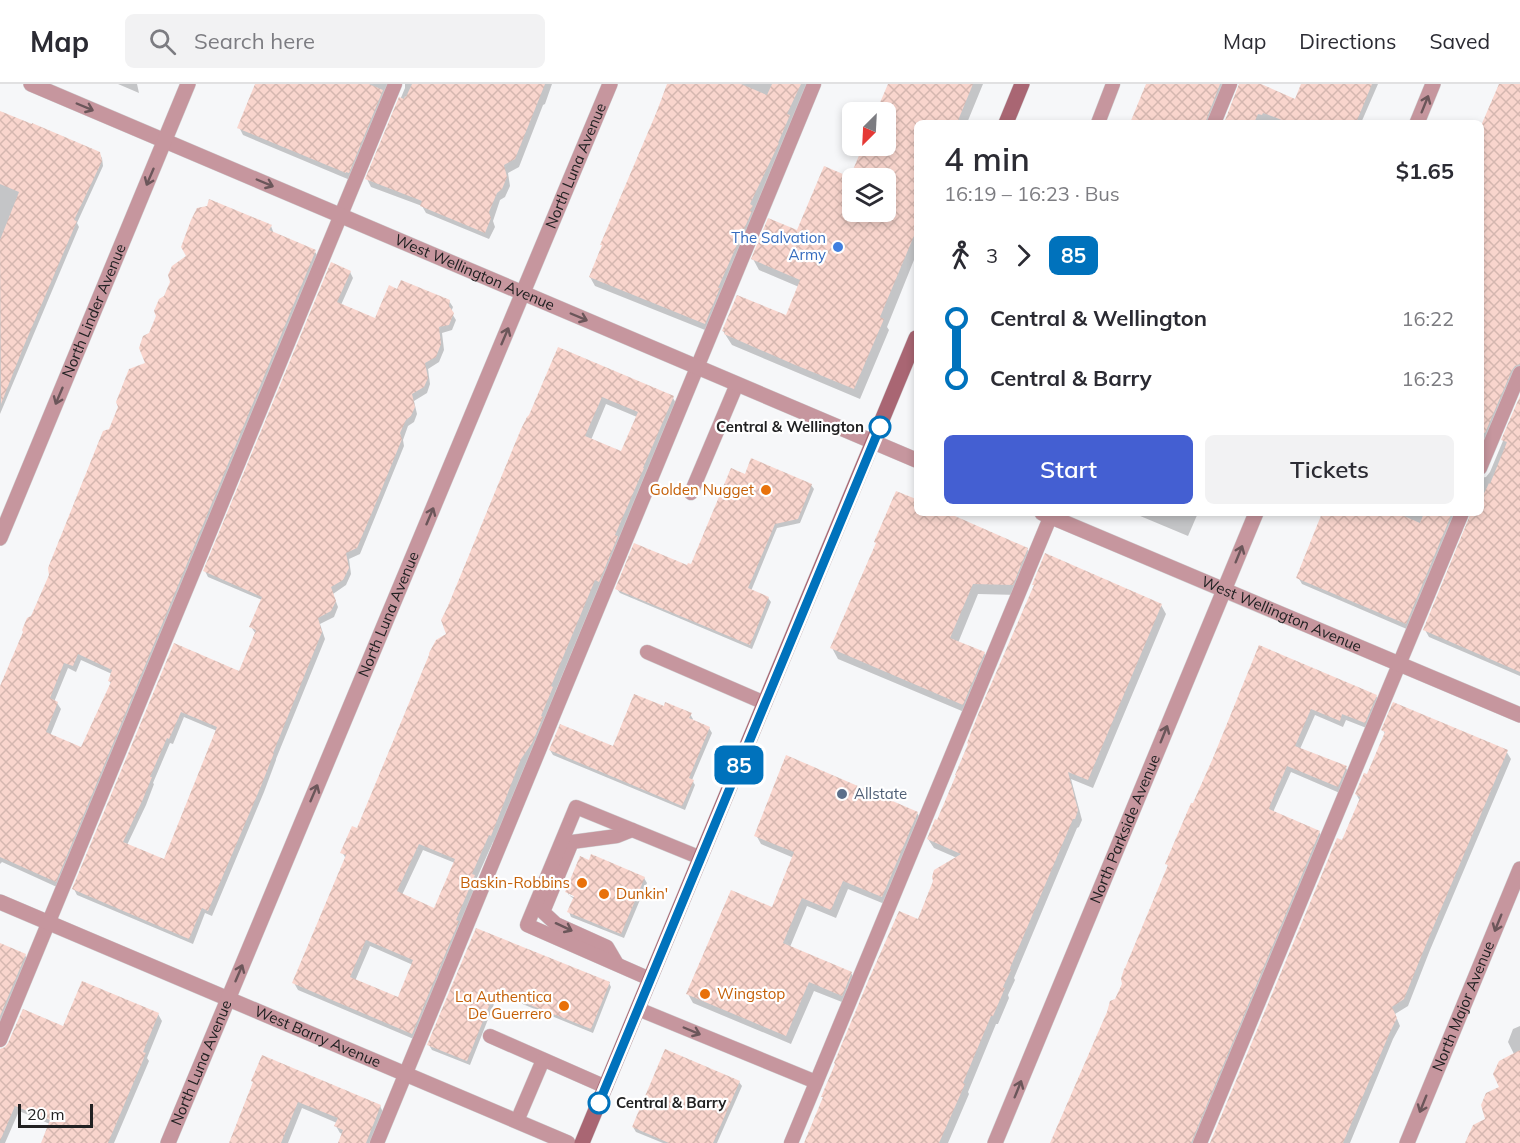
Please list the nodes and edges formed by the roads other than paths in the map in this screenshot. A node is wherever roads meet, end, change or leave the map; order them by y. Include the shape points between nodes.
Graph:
1 (31, 84) edge
2 (188, 84) edge
3 (395, 84) edge
4 (610, 84) edge
5 (814, 84) edge
6 (1022, 84) edge
7 (1113, 84) edge
8 (1230, 84) edge
9 (1433, 84) edge
10 (1007, 120) edge
11 (1099, 120) edge
12 (1215, 120) edge
13 (1418, 120) edge
14 (165, 141) junction
15 (340, 216) junction
16 (523, 293) junction
17 (914, 343) edge
18 (696, 367) junction
19 (1520, 374) edge
20 (737, 384) junction
21 (873, 442) junction
22 (914, 459) edge
23 (1484, 459) edge
24 (691, 493) dead end
25 (1047, 516) edge
26 (1053, 516) edge
27 (1255, 516) edge
28 (1461, 516) edge
29 (0, 538) edge
30 (1224, 590) junction
31 (647, 652) dead end
32 (1399, 664) junction
33 (765, 703) junction
34 (1520, 715) edge
35 (632, 830) junction
36 (701, 858) junction
37 (1520, 869) edge
38 (0, 902) edge
39 (48, 923) junction
40 (617, 964) junction
41 (650, 979) junction
42 (228, 999) junction
43 (638, 1009) junction
44 (490, 1036) dead end
45 (0, 1040) edge
46 (543, 1060) junction
47 (405, 1074) junction
48 (816, 1082) junction
49 (606, 1087) junction
50 (517, 1121) junction
51 (168, 1143) edge
52 (377, 1143) edge
53 (568, 1143) edge
54 (582, 1143) edge
55 (791, 1143) edge
56 (995, 1143) edge
57 (1200, 1143) edge
58 (1407, 1143) edge

1 -> 14 street, West Wellington Avenue
2 - 14 street, North Linder Avenue
3 - 15 lane
4 - 16 street, North Luna Avenue
5 - 18 lane
6 - 10 main road
7 - 11 lane
8 - 12 lane
13 -> 9 street
14 -> 15 street, West Wellington Avenue
14 -> 29 street, North Linder Avenue
15 - 16 street, West Wellington Avenue
15 - 39 lane
16 -> 18 street, West Wellington Avenue
42 -> 16 street, North Luna Avenue
17 - 21 main road
18 - 20 street, West Wellington Avenue
18 - 47 lane
19 - 23 lane
20 - 21 street, West Wellington Avenue
20 - 24 lane
21 - 22 street, West Wellington Avenue
21 - 33 main road
25 - 48 lane
26 - 30 street, West Wellington Avenue
30 -> 27 street, North Parkside Avenue
28 - 32 lane
30 - 32 street, West Wellington Avenue
56 -> 30 street, North Parkside Avenue
31 - 33 lane
32 - 34 street, West Wellington Avenue
32 - 57 lane
33 - 36 main road
35 - 36 lane
35 -> 40 lane via 572,842 543,912 555,924 607,947
35 - 40 lane via 576,807 527,925
36 - 41 main road
37 -> 58 street, North Major Avenue
38 - 39 street, West Barry Avenue
39 - 42 street, West Barry Avenue
39 - 45 lane
40 - 41 lane
41 - 43 main road
42 - 47 street, West Barry Avenue
42 - 51 street, North Luna Avenue
43 -> 48 lane
43 - 49 main road
44 - 46 lane
46 - 49 lane
46 - 50 lane
47 - 50 street, West Barry Avenue
47 - 52 lane
48 - 55 lane
49 - 54 main road
50 - 53 street, West Barry Avenue

